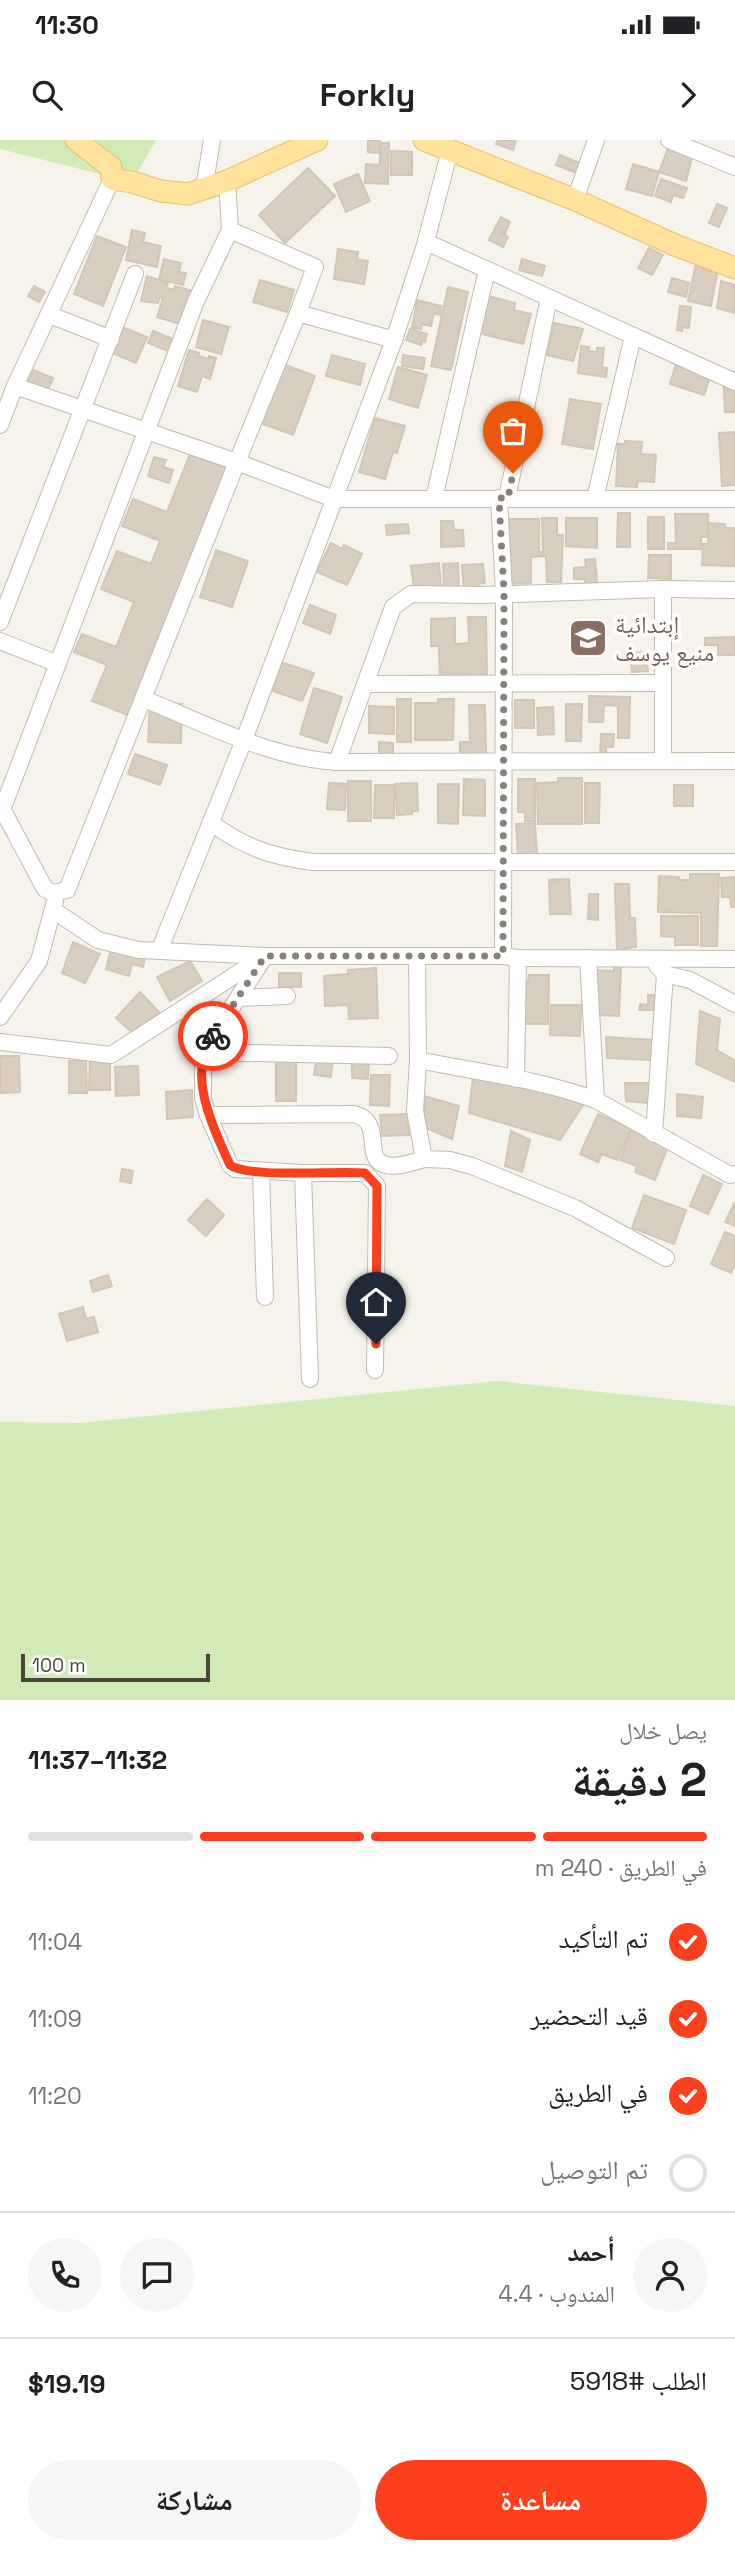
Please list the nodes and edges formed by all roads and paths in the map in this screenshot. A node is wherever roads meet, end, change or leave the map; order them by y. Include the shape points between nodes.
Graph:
1 (76, 140) edge
2 (212, 140) edge
3 (317, 140) edge
4 (596, 140) edge
5 (669, 140) edge
6 (438, 144) edge
7 (735, 167) edge
8 (112, 179) junction
9 (227, 181) junction
10 (204, 189) junction
11 (575, 200) junction
12 (230, 230) junction
13 (426, 242) junction
14 (735, 268) edge
15 (487, 270) junction
16 (135, 274) dead end
17 (549, 298) junction
18 (298, 313) junction
19 (50, 315) junction
20 (633, 336) junction
21 (111, 339) junction
22 (394, 340) junction
23 (735, 382) edge
24 (16, 386) junction
25 (83, 409) junction
26 (1, 421) edge
27 (147, 431) junction
28 (237, 462) junction
29 (434, 498) junction
30 (503, 498) junction
31 (334, 499) junction
32 (594, 499) junction
33 (735, 499) edge
34 (663, 589) junction
35 (735, 590) edge
36 (504, 593) junction
37 (0, 622) edge
38 (0, 641) edge
39 (58, 664) junction
40 (503, 683) junction
41 (663, 683) junction
42 (367, 684) junction
43 (144, 699) junction
44 (244, 740) junction
45 (663, 761) junction
46 (735, 761) edge
47 (337, 762) junction
48 (503, 762) junction
49 (1, 807) edge
50 (211, 823) junction
51 (502, 862) junction
52 (735, 862) edge
53 (57, 893) junction
54 (53, 909) junction
55 (159, 951) junction
56 (265, 956) junction
57 (417, 956) junction
58 (511, 957) junction
59 (588, 958) junction
60 (651, 959) junction
61 (735, 959) edge
62 (665, 974) junction
63 (287, 996) dead end
64 (239, 998) junction
65 (735, 1004) edge
66 (0, 1017) edge
67 (0, 1042) edge
68 (203, 1052) junction
69 (389, 1056) dead end
70 (418, 1060) junction
71 (516, 1079) junction
72 (596, 1100) junction
73 (208, 1115) junction
74 (654, 1134) junction
75 (424, 1159) junction
76 (261, 1172) junction
77 (303, 1173) junction
78 (735, 1174) edge
79 (666, 1258) dead end
80 (265, 1297) dead end
81 (375, 1370) dead end
82 (310, 1379) dead end

1 - 8 main road via 111,167
2 - 10 street
3 - 9 main road
4 - 11 street
5 - 7 street
6 - 11 main road
6 - 13 street
8 - 10 main road via 175,193
8 - 19 street
9 - 10 main road
9 - 12 street
11 - 14 main road
12 - 18 street via 314,267
12 - 27 street
13 - 15 street
13 - 22 street
15 - 17 street
15 - 29 street
16 - 21 street
17 - 20 street
17 - 30 street
18 - 22 street
18 - 28 street
19 - 21 street
19 - 24 street
20 - 23 street
20 - 32 street
21 - 25 street
22 - 31 street
24 - 25 street
24 - 26 street
25 - 27 street
25 - 37 street
27 - 28 street
27 - 39 street
28 - 31 street
28 - 43 street
29 - 30 street
29 - 31 street
30 - 32 street
30 - 36 street
31 - 44 street
32 - 33 street
34 - 35 street
34 - 36 street
34 - 41 street
36 - 40 street
36 - 42 street via 411,594 403,599 393,607
38 - 39 street
39 - 49 street
40 - 41 street
40 - 42 street
40 - 48 street
41 - 45 street
42 - 47 street
43 - 44 street
43 - 53 street via 70,888
44 - 47 street via 306,759
44 - 50 street
45 - 46 street
45 - 48 street
47 - 48 street
48 - 51 street
49 - 53 street via 43,887
50 - 51 street via 250,847 286,859
50 - 55 street
51 - 52 street
51 - 58 street
53 - 54 street
54 - 55 street via 98,940
54 - 66 street via 39,961
55 - 56 street
56 - 57 street
56 - 64 street
56 - 67 street via 111,1055
57 - 58 street
57 - 70 street
58 - 59 street
58 - 71 street
59 - 60 street
59 - 72 street
60 - 61 street
60 - 62 street
62 - 65 street via 690,980
62 - 74 street
63 - 64 street
64 - 68 street
68 - 69 street
68 - 73 street
70 - 71 street
70 - 75 street via 415,1111
71 - 72 street
72 - 74 street
73 - 75 street via 364,1116 370,1123 378,1161 395,1166
73 - 76 street via 230,1165
74 - 78 street
75 - 79 street via 472,1166 575,1208
76 - 77 street
76 - 80 street
77 - 81 street via 365,1173 377,1186
77 - 82 street

